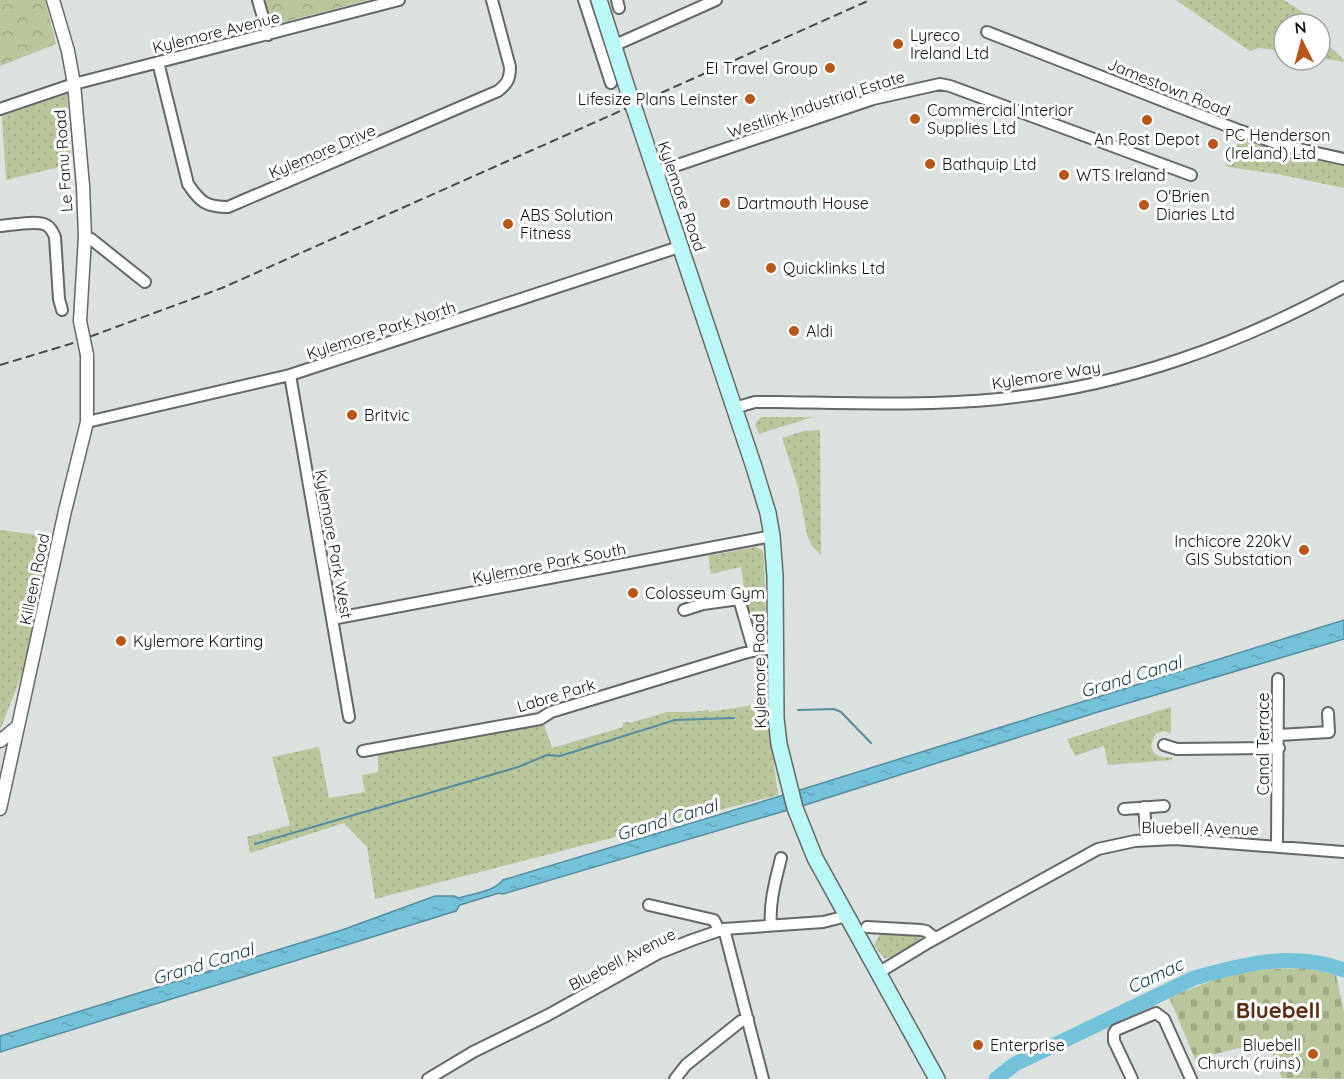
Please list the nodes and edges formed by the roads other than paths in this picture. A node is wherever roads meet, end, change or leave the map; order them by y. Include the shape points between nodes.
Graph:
1 (53, 0) edge
2 (258, 0) edge
3 (399, 0) edge
4 (492, 0) edge
5 (584, 0) edge
6 (599, 0) edge
7 (716, 0) edge
8 (386, 2) edge
9 (987, 32) dead end
10 (268, 35) junction
11 (613, 46) junction
12 (158, 62) junction
13 (613, 75) junction
14 (74, 84) junction
15 (0, 109) edge
16 (1344, 159) edge
17 (654, 173) junction
18 (1191, 175) dead end
19 (0, 226) edge
20 (85, 237) junction
21 (679, 247) junction
22 (145, 282) dead end
23 (1344, 287) edge
24 (62, 310) dead end
25 (87, 355) joint
26 (291, 375) junction
27 (734, 408) junction
28 (87, 422) junction
29 (772, 536) junction
30 (684, 610) dead end
31 (332, 619) junction
32 (775, 649) junction
33 (754, 651) junction
34 (1278, 680) dead end
35 (1328, 714) dead end
36 (350, 717) dead end
37 (18, 726) junction
38 (1279, 735) junction
39 (0, 741) edge
40 (1164, 745) dead end
41 (1279, 748) junction
42 (363, 751) dead end
43 (5, 756) edge
44 (1164, 806) dead end
45 (1144, 807) junction
46 (1124, 809) dead end
47 (0, 810) edge
48 (1147, 840) junction
49 (1277, 845) junction
50 (1344, 852) edge
51 (782, 858) dead end
52 (649, 905) dead end
53 (847, 916) junction
54 (771, 925) junction
55 (867, 927) dead end
56 (722, 929) junction
57 (935, 938) junction
58 (878, 973) junction
59 (748, 1019) junction
60 (428, 1079) edge
61 (675, 1079) edge
62 (763, 1079) edge
63 (937, 1079) edge
64 (1132, 1079) edge
65 (1191, 1079) edge

1 - 14 street, Le Fanu Road
2 - 10 street
3 - 8 street, Kylemore Avenue
4 - 12 street, Kylemore Drive via 510,68 507,84 498,92 228,207 213,207 204,202 188,184
5 - 13 street, Kylemore Road
6 - 11 main road, Kylemore Road
7 - 11 street
8 - 10 street, Kylemore Avenue
9 - 16 street, Jamestown Road via 1238,130 1285,146
10 - 12 street, Kylemore Avenue
11 - 13 main road, Kylemore Road
12 - 14 street, Kylemore Avenue
13 - 17 main road, Kylemore Road, bridge via 628,89
14 - 15 street, Kylemore Avenue
14 - 20 street, Le Fanu Road
17 - 18 street, Westlink Industrial Estate via 873,99 940,84
17 - 21 main road, Kylemore Road
19 - 24 street via 39,223 51,230 55,237
20 - 22 street via 92,238
20 - 25 street, Le Fanu Road, bridge via 80,321
21 - 26 street, Kylemore Park North
21 - 27 main road, Kylemore Road
23 - 27 street, Kylemore Way via 1217,347 1082,387 967,402 755,402
25 - 28 street, Killeen Road
26 - 28 street, Kylemore Park North
26 - 31 street, Kylemore Park West
27 - 29 main road, Kylemore Road
28 - 37 street, Killeen Road
29 - 31 street, Kylemore Park South
29 - 32 main road, Kylemore Road
30 - 33 street via 739,598
31 - 36 street, Kylemore Park West
32 - 33 street, Labre Park
32 - 53 main road, Kylemore Road via 779,744 789,786 815,858
33 - 42 street, Labre Park via 550,712 540,719
34 - 38 street, Canal Terrace
35 - 38 street via 1329,732
37 - 39 street
37 - 43 street, Killeen Road
38 - 41 street, Canal Terrace
40 - 41 street via 1177,749
41 - 49 street, Canal Terrace
43 - 47 street, Killeen Road
44 - 45 street
45 - 46 street
45 - 48 street
48 - 49 street, Bluebell Avenue
48 - 57 street, Bluebell Avenue via 1084,854
49 - 50 street, Bluebell Avenue
51 - 54 street
52 - 56 street via 714,920
53 - 54 street, Bluebell Avenue via 823,922
53 - 58 main road, Kylemore Road
54 - 56 street, Bluebell Avenue
55 - 57 street via 921,930
56 - 59 street
56 - 60 street, Bluebell Avenue via 659,953
57 - 58 street, Bluebell Avenue
58 - 63 main road, Kylemore Road
59 - 61 street via 686,1065
59 - 62 street
64 - 65 street via 1114,1033 1153,1013 1164,1019

